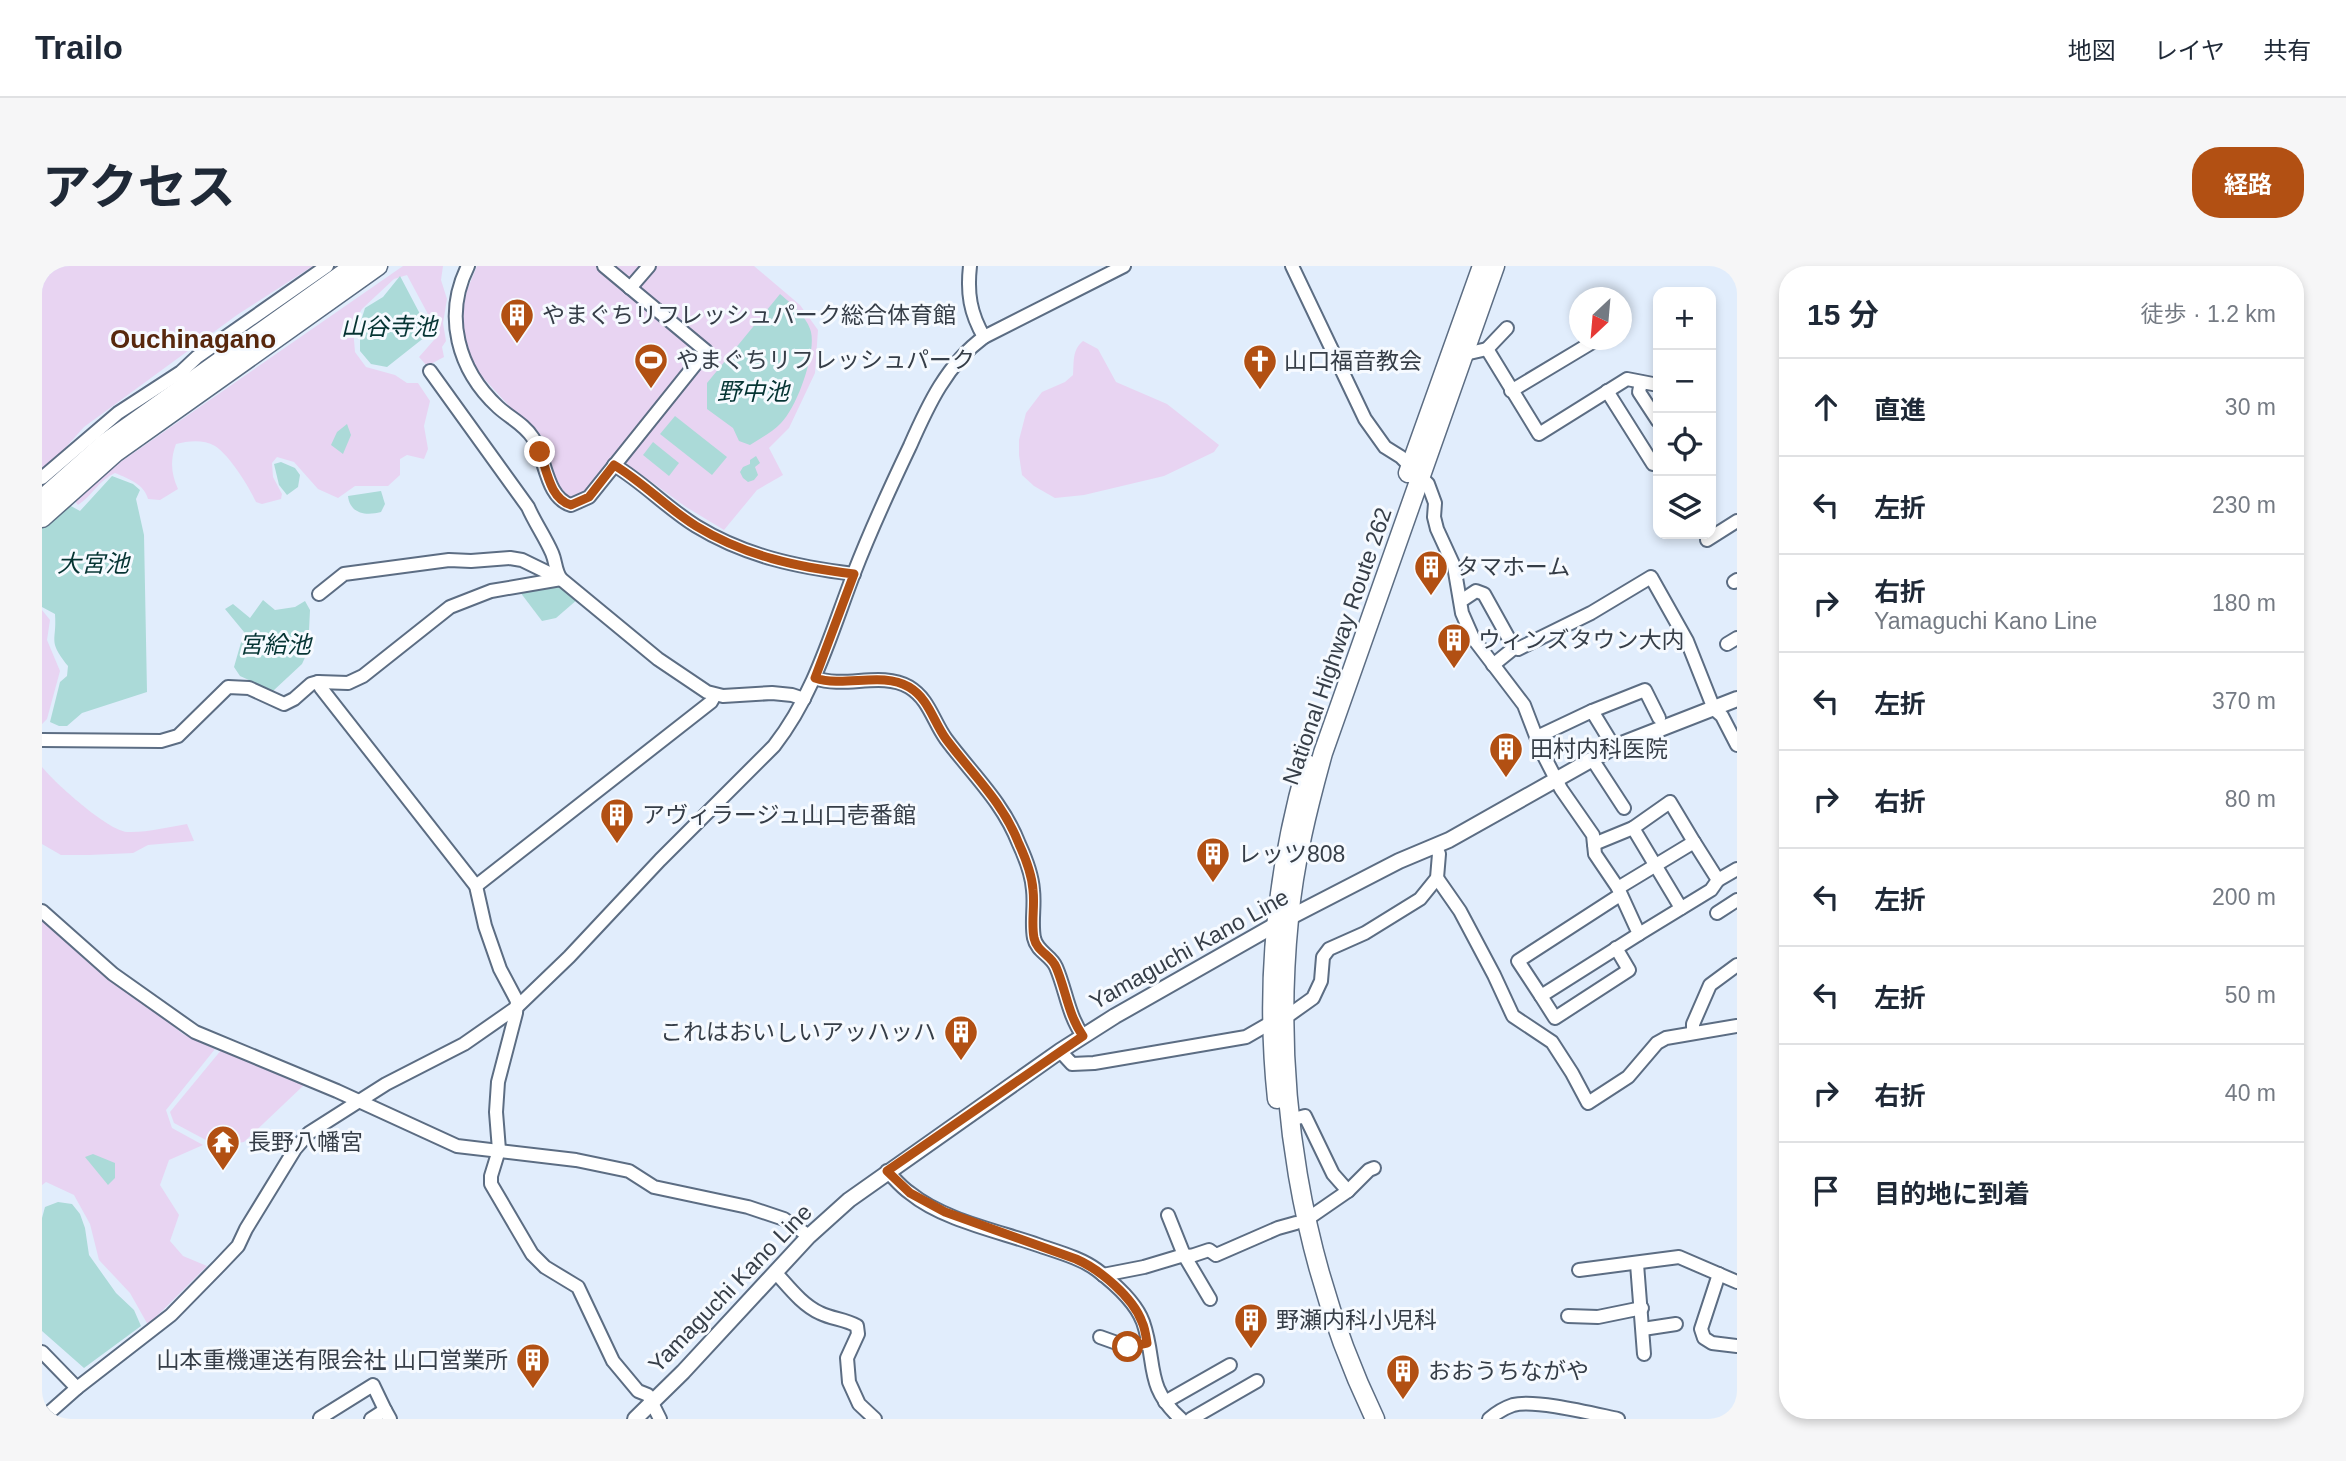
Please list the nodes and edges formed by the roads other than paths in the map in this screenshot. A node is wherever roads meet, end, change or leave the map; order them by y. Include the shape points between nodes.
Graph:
1 (327, 266) edge
2 (354, 266) edge
3 (378, 266) edge
4 (468, 266) edge
5 (604, 266) edge
6 (649, 266) edge
7 (970, 266) edge
8 (1124, 266) edge
9 (1292, 266) edge
10 (1482, 266) edge
11 (1496, 266) edge
12 (1105, 270) edge
13 (631, 288) junction
14 (1507, 328) dead end
15 (984, 337) junction
16 (1487, 349) junction
17 (1579, 350) edge
18 (1458, 352) junction
19 (430, 371) dead end
20 (1642, 382) junction
21 (1653, 384) edge
22 (1511, 391) junction
23 (1606, 391) junction
24 (1653, 413) edge
25 (1653, 464) dead end
26 (614, 465) junction
27 (1415, 472) junction
28 (50, 491) edge
29 (42, 518) edge
30 (1737, 521) edge
31 (1707, 540) dead end
32 (854, 574) junction
33 (561, 579) junction
34 (320, 594) dead end
35 (1460, 599) junction
36 (1514, 648) junction
37 (1493, 666) junction
38 (815, 678) junction
39 (318, 682) junction
40 (715, 695) junction
41 (804, 699) junction
42 (1737, 699) edge
43 (1714, 709) junction
44 (1592, 711) junction
45 (1660, 718) dead end
46 (1537, 737) junction
47 (42, 740) edge
48 (1737, 745) edge
49 (1614, 747) junction
50 (1592, 759) junction
51 (1557, 778) junction
52 (1624, 808) dead end
53 (1633, 828) junction
54 (1694, 842) junction
55 (1594, 845) junction
56 (1435, 846) junction
57 (1656, 865) junction
58 (1737, 869) edge
59 (1437, 878) junction
60 (1718, 880) junction
61 (476, 886) junction
62 (1619, 891) junction
63 (1737, 900) edge
64 (1681, 908) junction
65 (42, 911) edge
66 (1717, 913) dead end
67 (1282, 922) junction
68 (1639, 934) junction
69 (1616, 948) junction
70 (1737, 965) edge
71 (1541, 996) junction
72 (517, 1007) junction
73 (1278, 1020) junction
74 (1737, 1026) edge
75 (1693, 1032) junction
76 (1083, 1036) junction
77 (1060, 1051) junction
78 (358, 1101) junction
79 (1290, 1120) junction
80 (499, 1150) junction
81 (1374, 1168) dead end
82 (887, 1171) junction
83 (1348, 1191) junction
84 (1168, 1215) dead end
85 (1301, 1222) junction
86 (809, 1236) junction
87 (1184, 1255) junction
88 (1637, 1264) junction
89 (1579, 1270) dead end
90 (775, 1272) junction
91 (1718, 1274) junction
92 (1102, 1275) junction
93 (1737, 1282) edge
94 (1210, 1299) dead end
95 (1642, 1308) junction
96 (1568, 1316) dead end
97 (1676, 1324) dead end
98 (1643, 1329) junction
99 (1100, 1337) dead end
100 (1147, 1343) junction
101 (1737, 1346) edge
102 (42, 1352) edge
103 (1644, 1354) dead end
104 (1230, 1365) dead end
105 (1257, 1381) dead end
106 (78, 1388) junction
107 (653, 1402) junction
108 (1165, 1402) junction
109 (387, 1415) edge
110 (320, 1418) edge
111 (42, 1419) edge
112 (371, 1419) edge
113 (635, 1419) edge
114 (660, 1419) edge
115 (875, 1419) edge
116 (1181, 1419) edge
117 (1191, 1419) edge
118 (1362, 1419) edge
119 (1375, 1419) edge
120 (1489, 1419) edge
121 (1614, 1419) edge

1 - 28 street via 118,413
2 - 28 highway via 149,410
3 - 28 highway via 142,433
4 - 26 street via 456,310 461,354 485,394 534,440 559,499 571,505 589,497
5 - 13 street
6 - 13 street
7 - 15 street via 969,300
8 - 12 street
9 - 27 street via 1365,419 1385,447
10 - 18 highway, National Highway Route 262
11 - 18 highway, National Highway Route 262
12 - 15 street
13 - 26 street via 706,351
14 - 16 street
15 - 32 street via 958,360 935,393
16 - 18 street
16 - 22 street
17 - 22 street
18 - 27 highway, National Highway Route 262
19 - 33 street via 528,507
20 - 21 street
20 - 23 street via 1627,379
20 - 24 street via 1639,392
22 - 23 street via 1539,434
23 - 25 street
26 - 32 street via 694,525 744,550 776,561
27 - 35 street via 1433,494 1437,529 1454,566
27 - 67 highway, National Highway Route 262 via 1312,747 1287,839
28 - 29 highway
30 - 31 street
32 - 38 street
33 - 34 street via 522,560 449,560 344,574
33 - 39 street via 491,591 450,607 363,676 348,683
33 - 40 street via 681,677
35 - 36 street via 1476,592 1484,594
35 - 37 street via 1473,638
36 - 37 street
36 - 43 street via 1591,613 1651,577 1687,641
37 - 46 street via 1524,705
38 - 41 street
38 - 76 street via 842,683 894,682 926,702 942,733 995,797 1011,826 1033,888 1034,940 1056,965 1068,1008
39 - 47 street via 284,704 249,688 228,687 178,736 161,741
39 - 61 street
40 - 41 street via 772,693
40 - 61 street
41 - 72 street via 774,746
42 - 43 main road, Yamaguchi Kano Line
43 - 48 street
43 - 49 main road, Yamaguchi Kano Line
44 - 45 street via 1645,690
44 - 46 street
44 - 49 street
46 - 51 street
49 - 50 main road, Yamaguchi Kano Line
50 - 51 main road, Yamaguchi Kano Line
50 - 52 street
51 - 55 street via 1593,835
51 - 56 main road, Yamaguchi Kano Line
53 - 54 street via 1670,802
53 - 55 street
53 - 57 street
54 - 57 street
54 - 60 street
55 - 62 street
56 - 59 street
56 - 67 main road, Yamaguchi Kano Line
57 - 62 street
57 - 64 street
58 - 60 street
59 - 73 street via 1420,899 1329,949 1313,998
59 - 75 street via 1460,911 1513,1016 1552,1042 1588,1103 1628,1077 1657,1043
60 - 64 street via 1711,890
61 - 72 street via 496,958
62 - 68 street
62 - 71 street via 1518,961
63 - 66 street
64 - 68 street
65 - 78 street via 113,974 195,1032
67 - 73 highway, National Highway Route 262
67 - 76 main road, Yamaguchi Kano Line
68 - 69 street
69 - 71 street
69 - 71 street via 1629,970 1555,1018
70 - 75 street via 1710,985
72 - 78 street via 464,1044
72 - 80 street via 498,1082
73 - 77 street via 1246,1037 1094,1063 1072,1064
73 - 79 highway, National Highway Route 262
73 - 85 highway, National Highway Route 262 via 1279,1125
74 - 75 street
76 - 77 main road, Yamaguchi Kano Line
77 - 82 main road, Yamaguchi Kano Line
78 - 80 street via 457,1146
78 - 106 street via 309,1133 295,1149 238,1245 171,1315
79 - 83 street via 1305,1116 1333,1174
79 - 85 highway, National Highway Route 262
80 - 86 street via 629,1171 654,1187 784,1219
80 - 107 street via 491,1184 516,1229 545,1267 578,1287 613,1361
81 - 83 street
82 - 86 main road, Yamaguchi Kano Line
82 - 92 street via 934,1207 1076,1259
83 - 85 street
84 - 87 street
85 - 87 street via 1216,1255 1209,1250
85 - 118 highway, National Highway Route 262 via 1307,1271
85 - 119 highway, National Highway Route 262 via 1348,1359
86 - 90 main road, Yamaguchi Kano Line
87 - 92 street
87 - 94 street
88 - 89 street
88 - 91 street via 1679,1257
88 - 95 street
90 - 107 main road, Yamaguchi Kano Line
90 - 115 street via 807,1305 857,1326 847,1358 849,1382 859,1404
91 - 93 street
91 - 101 street via 1702,1329 1704,1338
92 - 100 street via 1138,1313
95 - 96 street via 1598,1317
95 - 98 street
97 - 98 street
98 - 103 street
99 - 100 street via 1128,1347
100 - 108 street via 1153,1377
102 - 106 street
104 - 108 street
105 - 117 street
106 - 111 street
107 - 113 main road, Yamaguchi Kano Line
107 - 114 street
108 - 116 street
109 - 110 street via 373,1385
109 - 112 street
120 - 121 street via 1516,1404

